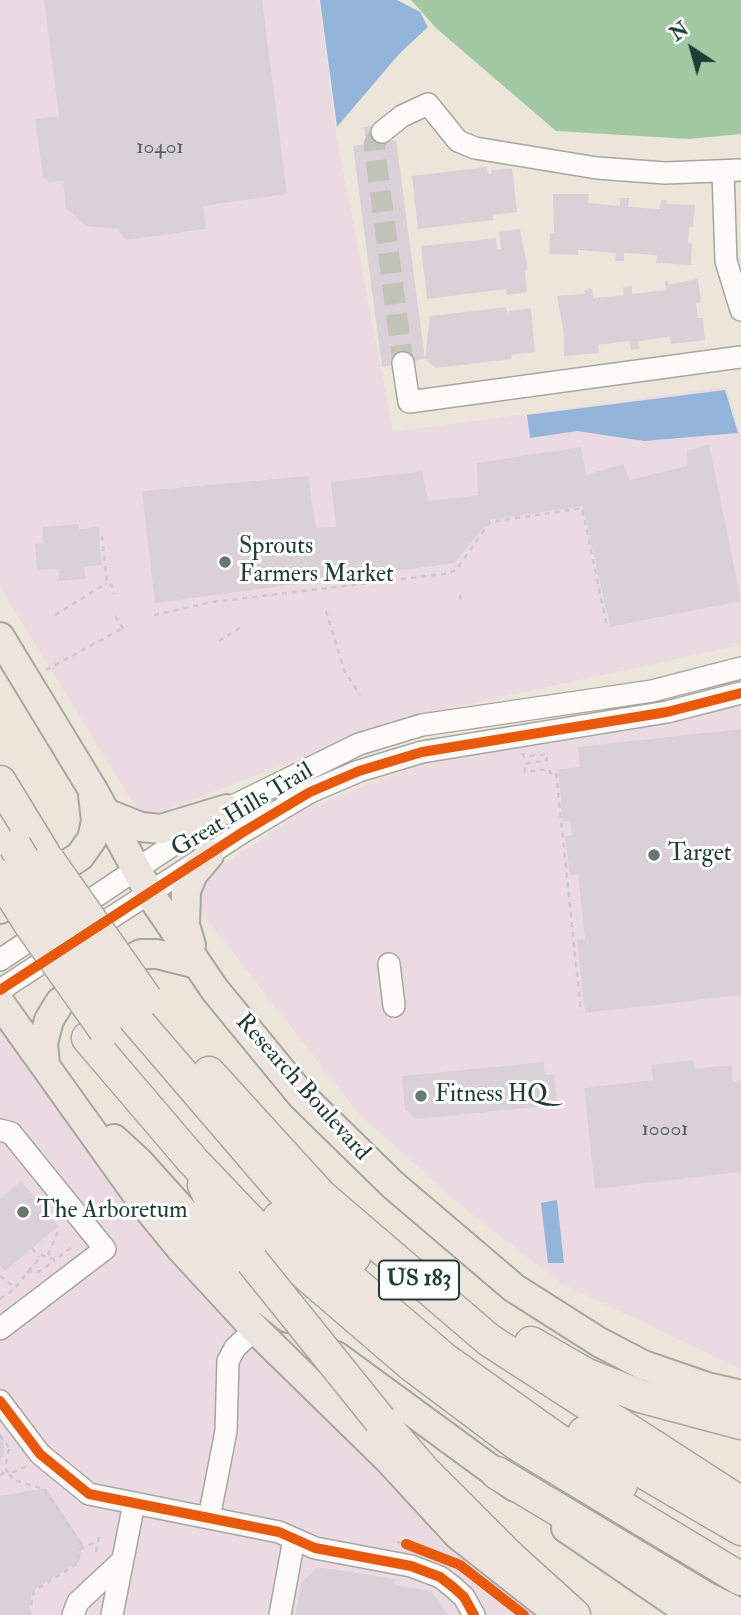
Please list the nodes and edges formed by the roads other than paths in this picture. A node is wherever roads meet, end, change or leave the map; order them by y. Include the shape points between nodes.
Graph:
1 (382, 132) dead end
2 (732, 171) edge
3 (741, 310) edge
4 (741, 357) edge
5 (403, 363) tunnel mouth
6 (0, 637) edge
7 (741, 668) edge
8 (741, 694) edge
9 (507, 714) junction
10 (516, 746) junction
11 (0, 782) edge
12 (99, 802) junction
13 (227, 809) junction
14 (15, 833) edge
15 (209, 855) junction
16 (0, 876) edge
17 (143, 882) junction
18 (0, 910) edge
19 (0, 960) edge
20 (197, 964) junction
21 (389, 964) dead end
22 (0, 990) edge
23 (0, 1003) edge
24 (394, 1006) dead end
25 (117, 1020) junction
26 (0, 1032) edge
27 (41, 1058) junction
28 (71, 1100) junction
29 (0, 1130) edge
30 (193, 1161) junction
31 (432, 1292) junction
32 (0, 1329) edge
33 (260, 1334) junction
34 (741, 1395) edge
35 (0, 1401) edge
36 (741, 1423) edge
37 (497, 1473) junction
38 (134, 1503) junction
39 (741, 1503) edge
40 (216, 1519) junction
41 (741, 1529) edge
42 (294, 1539) junction
43 (741, 1556) edge
44 (122, 1561) junction
45 (741, 1579) edge
46 (73, 1615) edge
47 (112, 1615) edge
48 (280, 1615) edge
49 (474, 1615) edge
50 (563, 1615) edge
51 (574, 1615) edge
52 (693, 1615) edge
53 (739, 1615) edge

1 - 2 street via 428,104 458,141 475,148 597,168
2 - 3 street via 726,261
4 - 5 street via 409,402
6 - 12 main road, Research Boulevard
7 - 9 street, Great Hills Trail via 663,689
8 - 10 street, Great Hills Trail
9 - 10 street
9 - 13 street, Great Hills Trail via 422,725 359,744
10 - 15 street, Great Hills Trail via 422,752 359,771 310,792
11 - 14 highway, US 183
12 - 13 main road via 141,827 161,829
12 - 17 main road, Research Boulevard
12 - 18 main road via 92,839 80,856
13 - 17 street, Great Hills Trail
14 - 25 highway, US 183, bridge via 83,913
15 - 17 street, Great Hills Trail
15 - 20 main road via 193,874 184,909
16 - 25 highway, bridge via 30,925
17 - 19 street, Great Hills Trail
17 - 20 main road, Research Boulevard
17 - 22 street, Great Hills Trail
18 - 25 highway, US 183
20 - 27 main road via 141,954 95,978 60,1002 49,1020
20 - 34 main road, Research Boulevard via 302,1096 393,1185 514,1288 643,1365
21 - 24 street
23 - 27 main road
25 - 30 highway, US 183
25 - 31 highway, US 183
25 - 41 highway via 293,1203 435,1330 626,1462
25 - 43 highway via 174,1112 296,1237 444,1359 626,1489
26 - 27 main road
27 - 28 main road
28 - 33 main road via 161,1226
28 - 37 main road via 139,1163 256,1292 326,1349
29 - 32 street via 11,1133 105,1249
30 - 45 highway, US 183 via 307,1275 413,1366 517,1444
30 - 51 highway, bridge via 223,1224 380,1420 472,1519
31 - 36 highway via 516,1333 585,1374 652,1400
31 - 39 highway, US 183 via 489,1340
33 - 40 street via 235,1348 228,1361
33 - 50 main road via 458,1535
35 - 38 street via 40,1454 89,1494
37 - 52 main road via 583,1542
37 - 53 highway
38 - 40 street
38 - 44 street
40 - 42 street
42 - 48 street
42 - 49 street via 315,1548 426,1571 464,1597
44 - 46 street via 78,1602
44 - 47 street

